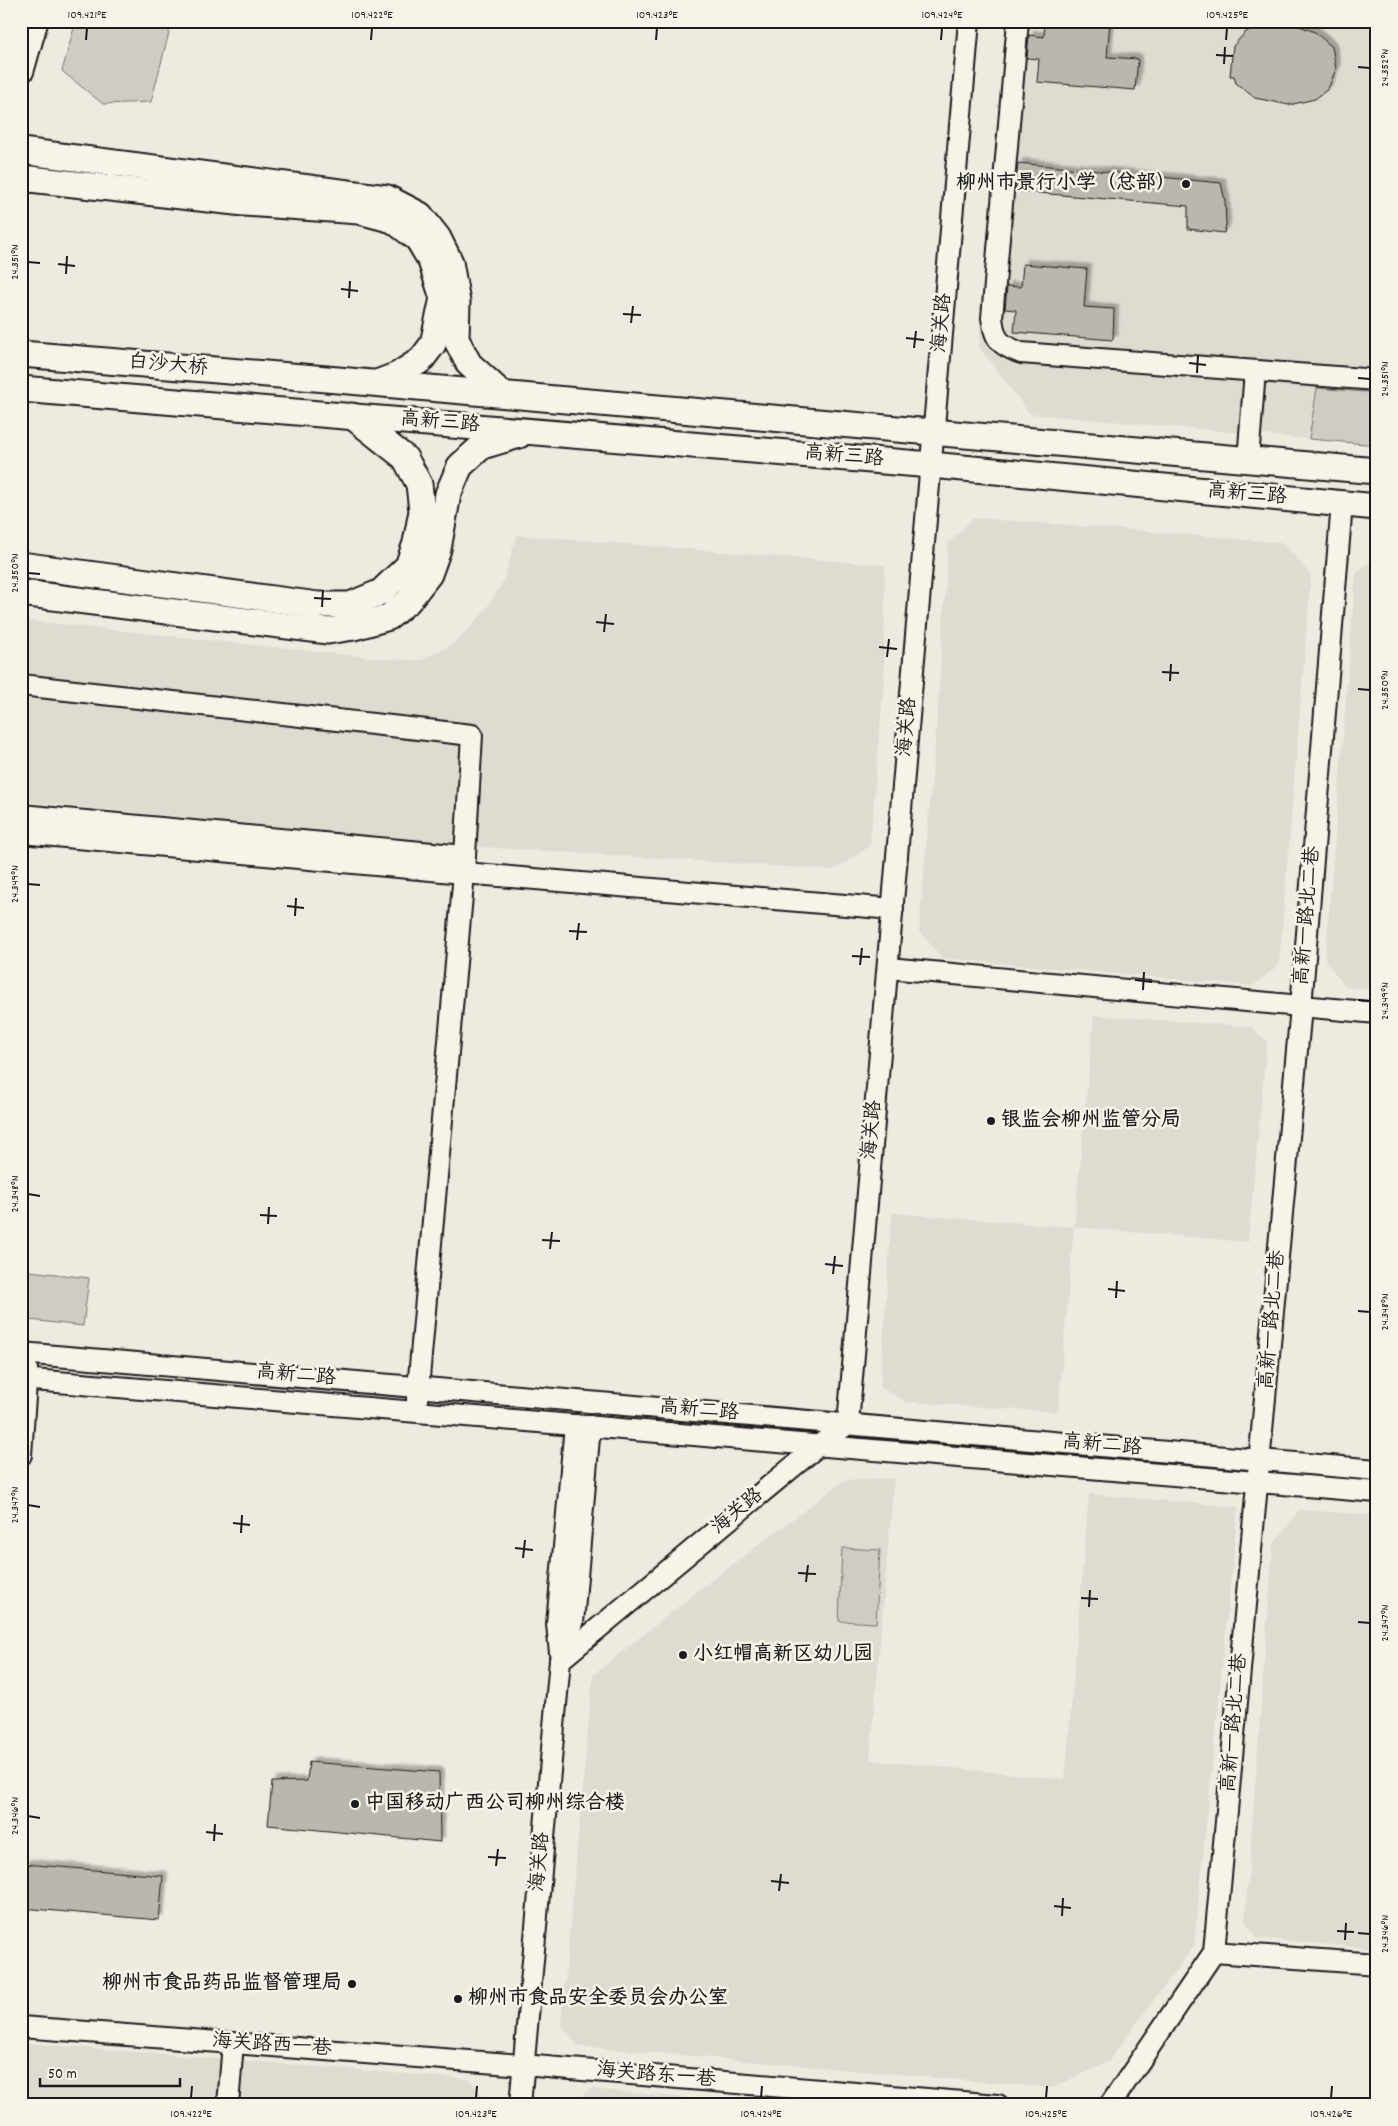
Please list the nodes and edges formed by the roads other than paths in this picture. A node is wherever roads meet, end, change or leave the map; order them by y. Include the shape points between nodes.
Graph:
1 (35, 21) edge
2 (969, 21) edge
3 (1018, 21) edge
4 (21, 70) edge
5 (21, 151) edge
6 (21, 178) edge
7 (21, 354) edge
8 (1255, 371) junction
9 (315, 378) joint
10 (1377, 380) edge
11 (377, 383) junction
12 (21, 389) edge
13 (502, 394) junction
14 (310, 412) joint
15 (352, 416) junction
16 (532, 431) junction
17 (934, 431) junction
18 (1248, 460) junction
19 (931, 465) junction
20 (1377, 471) edge
21 (1342, 504) junction
22 (1377, 507) edge
23 (21, 565) edge
24 (21, 592) edge
25 (21, 685) edge
26 (21, 814) edge
27 (21, 833) edge
28 (464, 865) junction
29 (893, 908) junction
30 (888, 968) junction
31 (1301, 1007) junction
32 (1377, 1013) edge
33 (24, 1353) edge
34 (24, 1379) edge
35 (418, 1387) junction
36 (416, 1412) junction
37 (848, 1424) junction
38 (582, 1426) junction
39 (819, 1445) junction
40 (21, 1456) edge
41 (1260, 1460) junction
42 (1377, 1470) edge
43 (1258, 1482) junction
44 (1377, 1492) edge
45 (560, 1660) junction
46 (1214, 1952) junction
47 (1377, 1964) edge
48 (21, 2027) edge
49 (233, 2043) junction
50 (523, 2065) junction
51 (228, 2105) edge
52 (520, 2105) edge
53 (998, 2105) edge
54 (1110, 2105) edge

1 - 4 main road
2 - 17 street, 海关路
3 - 8 street via 992,318 995,336 1003,346 1020,352
5 - 13 main road via 387,198 420,215 438,238 450,262 457,302 456,339 469,364
6 - 11 main road via 244,203 359,211 393,220 418,239 431,261 443,298 433,344 421,360 398,375
7 - 9 main road, 白沙大桥
8 - 10 street
8 - 18 street
9 - 11 main road, 高新三路
11 - 13 main road, 高新三路
12 - 14 main road, 白沙大桥
13 - 17 main road, 高新三路
14 - 15 main road, 高新三路
15 - 16 main road, 高新三路
15 - 23 main road via 405,458 419,484 422,511 408,566 381,592 350,605 318,606
16 - 19 main road, 高新三路
16 - 24 main road via 482,446 460,466 448,494 438,549 429,574 408,602 390,617 328,631
17 - 18 main road, 高新三路
17 - 19 street, 海关路
18 - 20 main road, 高新三路
19 - 21 main road, 高新三路
19 - 29 street, 海关路
21 - 22 main road, 高新三路
21 - 31 street, 高新一路北二巷
25 - 28 street via 472,735
26 - 28 street
27 - 28 street
28 - 29 street
28 - 35 street
29 - 30 street, 海关路
30 - 31 street
30 - 37 street, 海关路
31 - 32 street
31 - 41 street, 高新一路北二巷
33 - 34 street
33 - 35 street, 高新二路
34 - 36 street, 高新二路
34 - 40 street
35 - 36 street
35 - 37 street, 高新二路
36 - 38 street, 高新二路
37 - 39 street, 海关路
37 - 41 street, 高新二路
38 - 39 street, 高新二路
38 - 45 street via 573,1623
39 - 43 street, 高新二路
39 - 45 street, 海关路
41 - 42 street, 高新二路
41 - 43 street, 高新一路北二巷
43 - 44 street, 高新二路
43 - 46 street, 高新一路北二巷
45 - 50 street, 海关路
46 - 47 street
46 - 54 street, 高新一路北二巷
48 - 49 street, 海关路西一巷
49 - 50 street, 海关路西一巷
49 - 51 street
50 - 52 street, 海关路
50 - 53 street, 海关路东一巷

